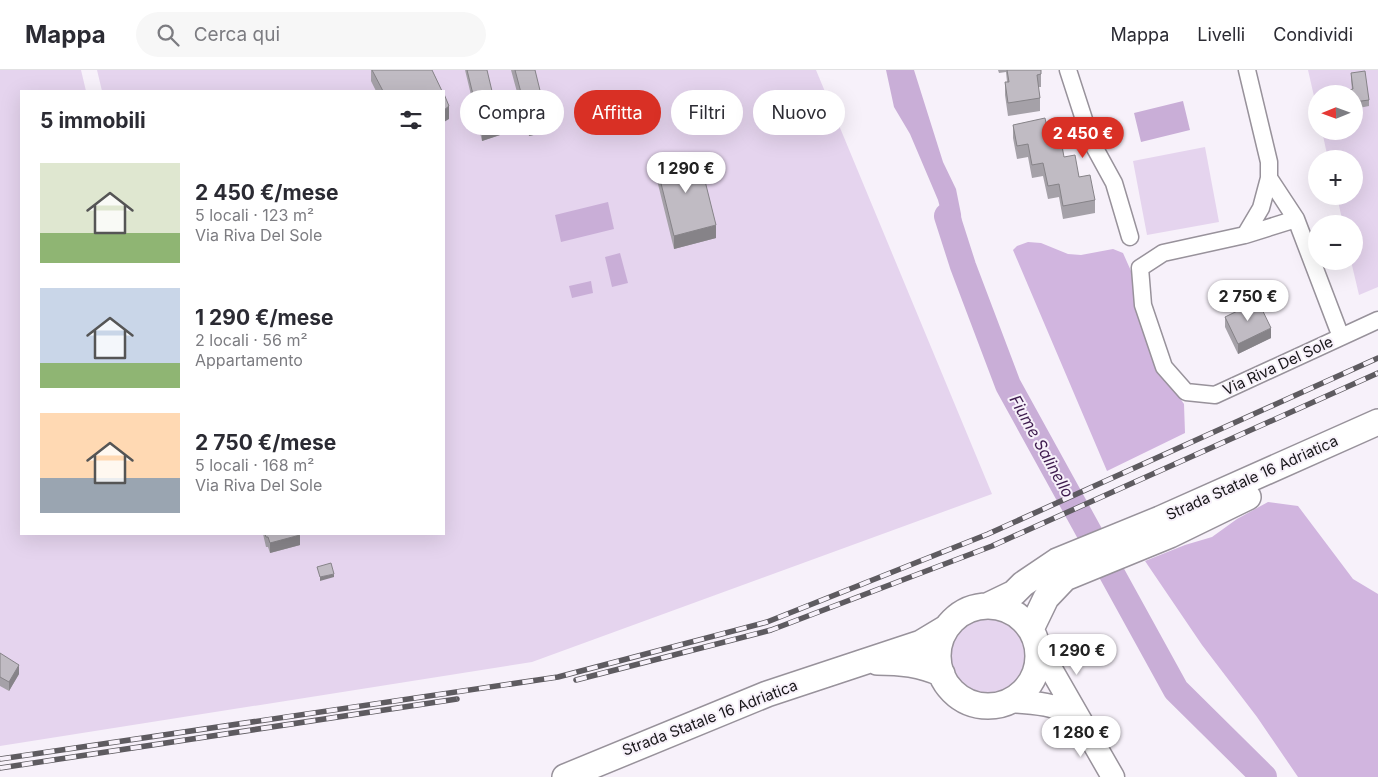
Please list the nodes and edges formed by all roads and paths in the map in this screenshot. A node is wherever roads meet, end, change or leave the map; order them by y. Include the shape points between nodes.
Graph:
1 (1068, 70) edge
2 (1247, 70) edge
3 (1269, 178) junction
4 (1296, 218) junction
5 (1245, 235) junction
6 (1130, 237) dead end
7 (1378, 320) edge
8 (1341, 337) junction
9 (1378, 422) edge
10 (1165, 527) junction
11 (989, 605) junction
12 (946, 628) junction
13 (1031, 629) junction
14 (1039, 656) junction
15 (858, 663) junction
16 (942, 674) junction
17 (1011, 701) junction
18 (1081, 721) junction
19 (565, 777) edge
20 (1113, 777) edge

1 - 6 street via 1091,141 1114,183
2 - 3 street, Via Riva Del Sole via 1269,162
3 - 4 street, Via Riva Del Sole
3 - 5 street, Via Riva Del Sole via 1261,208
4 - 5 street, Via Riva Del Sole
4 - 8 street, Via Riva Del Sole
5 - 8 street, Via Riva Del Sole via 1163,253 1140,268 1143,305 1164,367 1186,392 1215,395
7 - 8 street
9 - 10 main road, Strada Statale 16 Adriatica via 1344,438 1273,484
10 - 11 main road, Strada Statale 16 Adriatica via 1058,561 1014,593
10 - 13 main road, Strada Statale 16 Adriatica via 1065,578 1046,598
11 - 12 main road, Strada Statale 16 Adriatica via 972,608 957,616
11 - 13 main road via 1005,608 1020,616
12 - 15 main road, Strada Statale 16 Adriatica via 921,643
12 - 16 main road via 939,644 938,660
13 - 14 main road
14 - 17 main road via 1031,682 1022,694
14 - 18 main road via 1051,669
15 - 16 main road, Strada Statale 16 Adriatica via 896,662
15 - 19 main road, Strada Statale 16 Adriatica via 767,694
16 - 17 main road via 951,690 979,706
17 - 18 main road via 1049,704
18 - 20 main road

